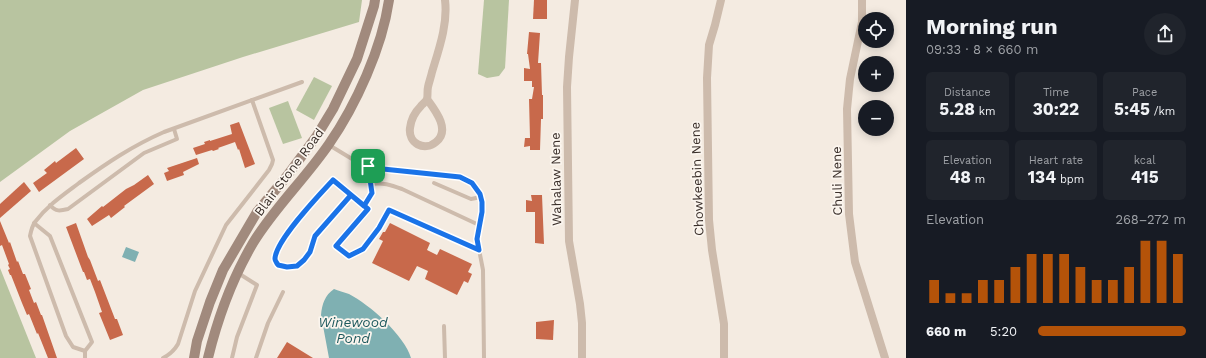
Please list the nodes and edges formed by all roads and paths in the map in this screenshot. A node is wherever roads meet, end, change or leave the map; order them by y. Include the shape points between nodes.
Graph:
1 (375, 0) edge
2 (389, 0) edge
3 (445, 0) edge
4 (575, 0) edge
5 (720, 0) edge
6 (862, 0) edge
7 (302, 82) dead end
8 (252, 100) junction
9 (427, 100) junction
10 (174, 129) junction
11 (316, 137) junction
12 (140, 143) junction
13 (329, 144) junction
14 (144, 153) junction
15 (368, 166) junction
16 (434, 183) dead end
17 (371, 184) junction
18 (351, 195) junction
19 (481, 197) junction
20 (50, 205) junction
21 (364, 206) junction
22 (34, 223) junction
23 (479, 225) junction
24 (479, 250) junction
25 (225, 266) junction
26 (237, 273) junction
27 (283, 292) dead end
28 (444, 326) dead end
29 (85, 351) junction
30 (85, 358) edge
31 (163, 358) edge
32 (194, 358) edge
33 (208, 358) edge
34 (232, 358) edge
35 (256, 358) edge
36 (445, 358) edge
37 (484, 358) edge
38 (582, 358) edge
39 (724, 358) edge
40 (885, 358) edge

1 - 11 main road, Blair Stone Road via 357,60 333,110
2 - 13 main road, Blair Stone Road via 364,81
3 - 9 street via 443,33 428,87
4 - 38 street, Wahalaw Nene via 567,87 569,241 580,304
5 - 39 street, Chowkeebin Nene via 716,25 709,45 707,78 709,220 724,324
6 - 40 street, Chuli Nene via 862,22 851,72 848,109 849,214 855,262
7 - 8 lane
8 - 10 lane
8 - 31 lane via 273,160 272,164 226,225 195,291 178,344
9 - 9 street via 439,117 442,133 435,144 421,146 414,143 410,128 414,116
10 - 12 lane
10 - 14 lane via 177,139
11 - 13 main road
11 - 25 main road, Blair Stone Road via 257,212
12 - 14 lane
12 - 20 lane
13 - 15 lane
13 - 26 main road, Blair Stone Road via 272,214
14 - 20 lane via 68,209 60,211
15 - 17 lane
15 - 19 lane via 460,177 472,183
16 - 19 lane via 471,199
17 - 21 lane via 372,193
17 - 23 lane via 388,184 402,189
18 - 18 lane via 333,180 292,228 279,248 275,259 278,265 297,266 304,260 310,252 315,236
18 - 21 lane
19 - 23 lane via 482,212
20 - 22 lane
21 - 24 lane via 368,209 336,246 349,256 363,249 389,210
22 - 29 lane via 30,236 66,336 73,347
22 - 29 lane via 50,236 53,243 92,342
23 - 24 lane
24 - 37 lane via 483,270
25 - 26 main road
25 - 32 main road, Blair Stone Road via 210,302
26 - 33 main road, Blair Stone Road via 224,303
26 - 34 lane via 257,285 237,337
27 - 35 lane via 268,323
28 - 36 lane
29 - 30 lane

